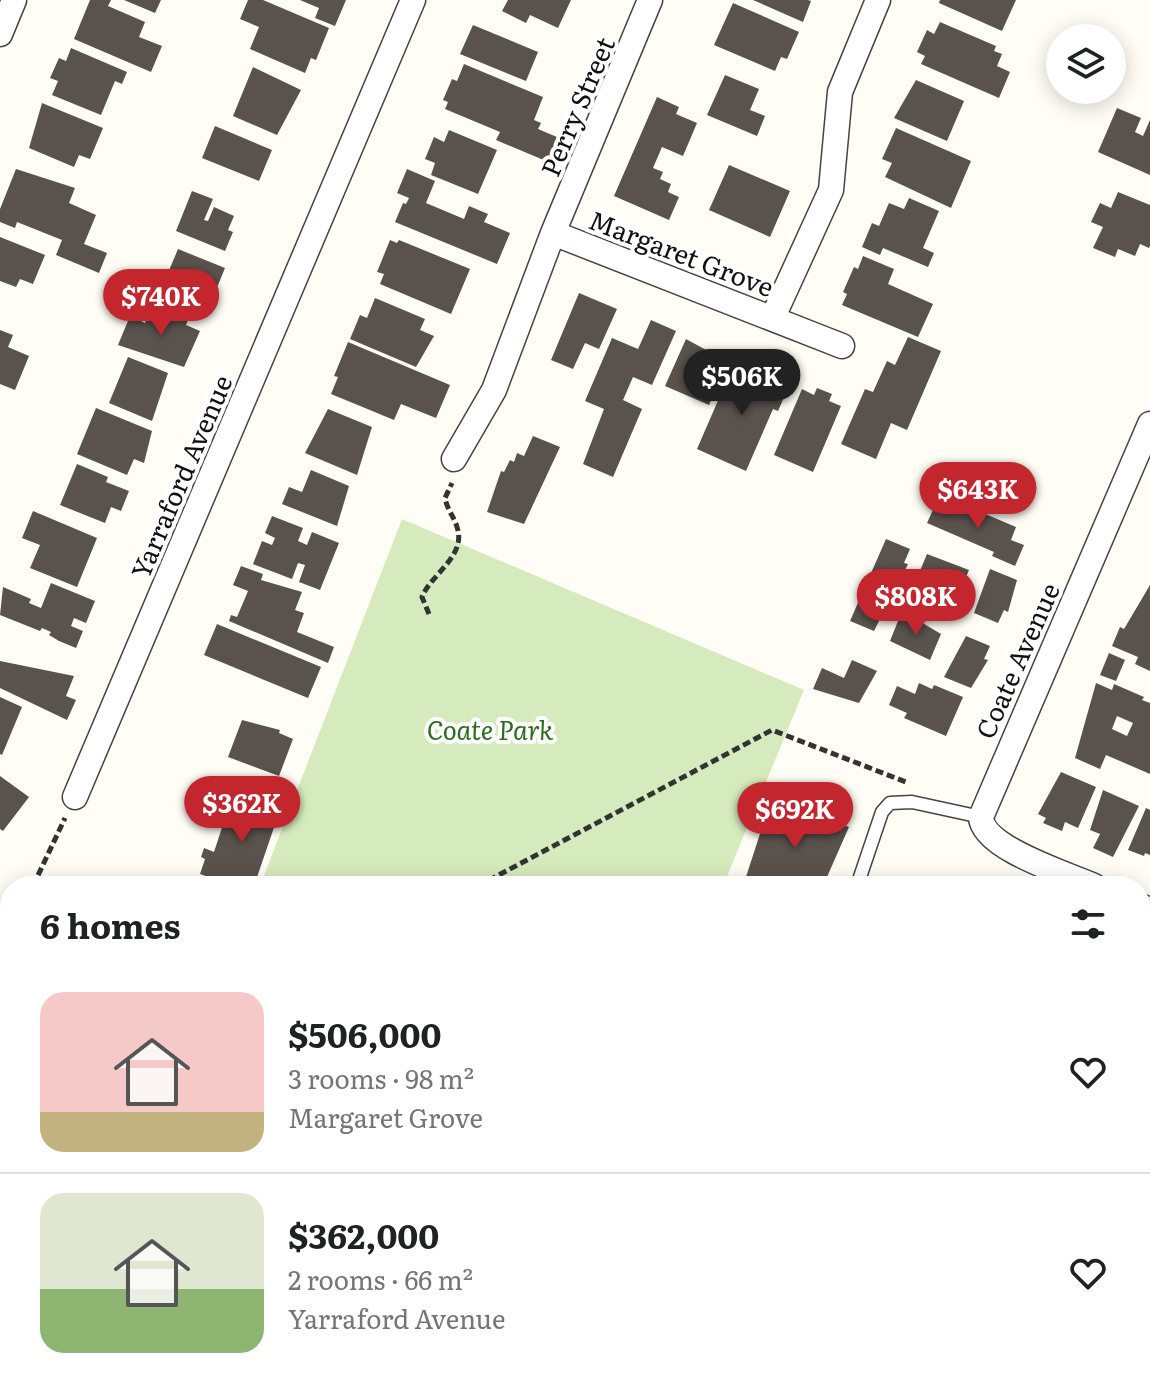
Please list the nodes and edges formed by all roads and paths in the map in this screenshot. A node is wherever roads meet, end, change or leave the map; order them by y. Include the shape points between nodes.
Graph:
1 (14, 0) edge
2 (413, 0) edge
3 (650, 0) edge
4 (878, 0) edge
5 (0, 34) edge
6 (553, 233) junction
7 (773, 317) junction
8 (842, 346) dead end
9 (1150, 424) edge
10 (454, 459) dead end
11 (445, 498) dead end
12 (429, 614) dead end
13 (915, 785) dead end
14 (75, 796) joint
15 (983, 824) junction
16 (38, 876) edge
17 (496, 876) edge
18 (860, 876) edge
19 (1071, 876) edge

1 - 5 street
2 - 14 street, Yarraford Avenue
3 - 6 street, Perry Street
4 - 7 street via 840,92 831,190
6 - 7 street, Margaret Grove
6 - 10 street, Margaret Grove via 494,390
7 - 8 street, Margaret Grove
9 - 15 street, Coate Avenue
11 - 12 path via 459,529 454,556 429,580 422,597
13 - 17 path via 772,730
14 - 16 path
15 - 18 lane via 912,802 890,803 882,812
15 - 19 street via 1004,847

